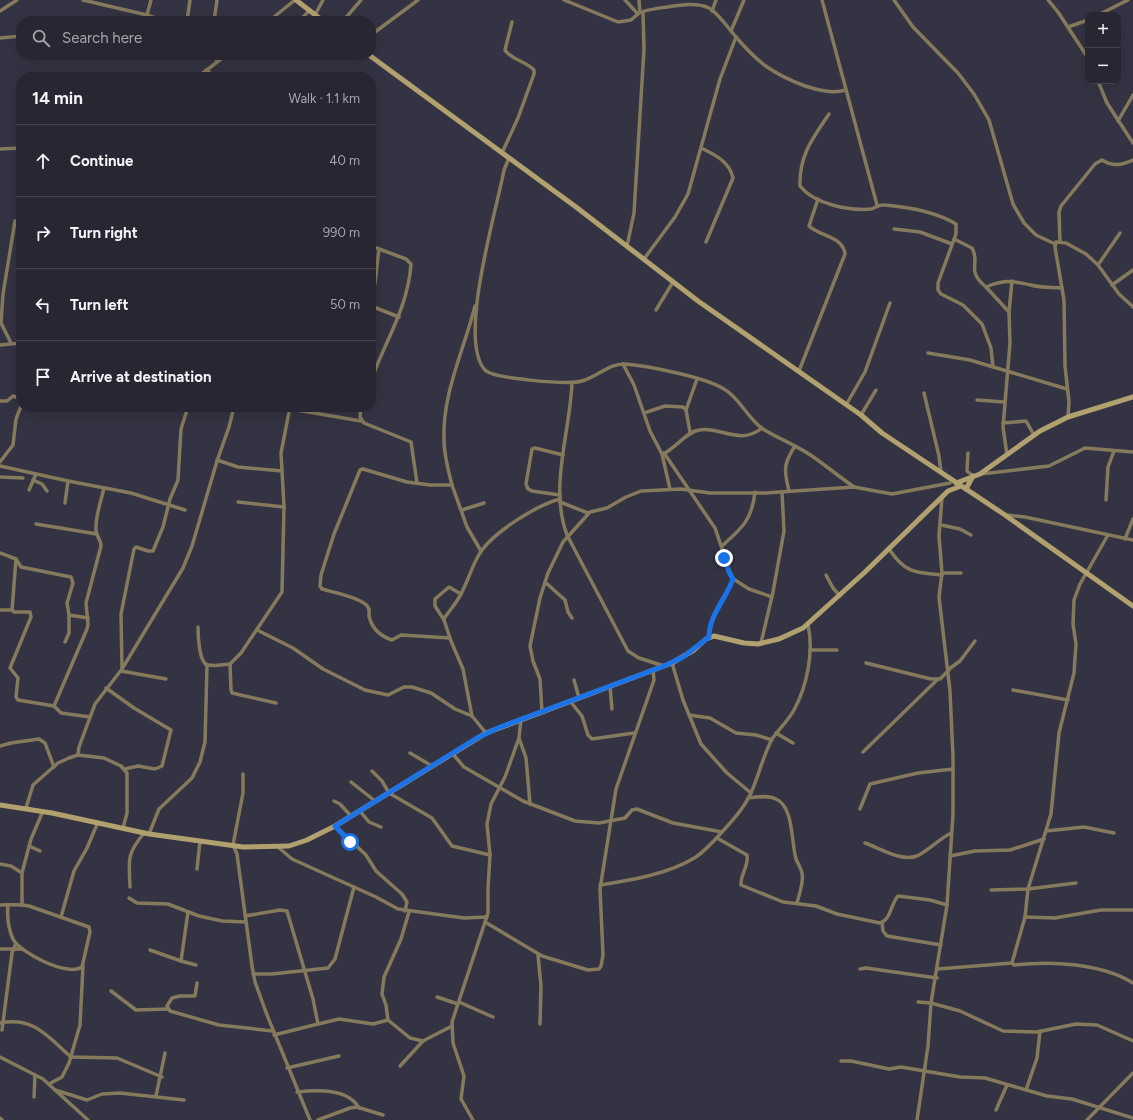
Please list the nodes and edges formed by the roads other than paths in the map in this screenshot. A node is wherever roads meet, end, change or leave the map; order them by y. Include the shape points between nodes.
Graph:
1 (17, 0) edge
2 (83, 0) edge
3 (151, 0) edge
4 (190, 0) edge
5 (217, 0) edge
6 (295, 0) edge
7 (323, 0) edge
8 (361, 0) edge
9 (418, 0) edge
10 (564, 0) edge
11 (625, 0) edge
12 (640, 0) edge
13 (682, 0) edge
14 (716, 0) edge
15 (744, 0) edge
16 (822, 0) edge
17 (894, 0) edge
18 (1048, 0) edge
19 (1128, 0) edge
20 (5, 1) edge
21 (5, 6) junction
22 (680, 6) junction
23 (310, 10) junction
24 (0, 11) edge
25 (712, 11) junction
26 (640, 12) junction
27 (1104, 12) edge
28 (147, 15) junction
29 (315, 15) joint
30 (150, 16) edge
31 (188, 16) edge
32 (215, 16) edge
33 (275, 16) edge
34 (303, 16) edge
35 (347, 16) edge
36 (1085, 21) edge
37 (512, 22) dead end
38 (1068, 27) junction
39 (376, 31) edge
40 (731, 31) junction
41 (16, 36) edge
42 (736, 37) junction
43 (0, 38) edge
44 (1085, 53) edge
45 (376, 60) edge
46 (218, 61) edge
47 (206, 70) junction
48 (204, 72) edge
49 (209, 72) edge
50 (1099, 84) edge
51 (846, 90) junction
52 (1133, 95) edge
53 (829, 114) dead end
54 (1118, 121) junction
55 (1133, 143) edge
56 (16, 148) edge
57 (701, 148) junction
58 (0, 149) edge
59 (502, 153) junction
60 (509, 158) junction
61 (1133, 160) edge
62 (818, 199) junction
63 (877, 205) junction
64 (15, 221) dead end
65 (894, 229) dead end
66 (1120, 233) dead end
67 (954, 239) junction
68 (706, 242) dead end
69 (1060, 242) junction
70 (952, 244) junction
71 (1055, 244) junction
72 (627, 246) junction
73 (376, 248) edge
74 (379, 249) junction
75 (644, 259) junction
76 (1098, 265) junction
77 (1133, 270) edge
78 (376, 274) edge
79 (1012, 281) junction
80 (673, 282) junction
81 (1112, 285) junction
82 (986, 287) junction
83 (1062, 288) junction
84 (477, 298) junction
85 (890, 303) dead end
86 (1133, 307) edge
87 (376, 308) edge
88 (656, 310) dead end
89 (1010, 312) junction
90 (399, 317) junction
91 (11, 343) junction
92 (16, 343) edge
93 (0, 345) edge
94 (928, 353) dead end
95 (623, 364) junction
96 (993, 367) junction
97 (376, 369) edge
98 (799, 371) junction
99 (1008, 371) junction
100 (697, 379) junction
101 (572, 383) junction
102 (1067, 389) junction
103 (876, 390) dead end
104 (924, 393) dead end
105 (16, 397) edge
106 (1133, 397) edge
107 (0, 400) edge
108 (977, 400) dead end
109 (1004, 402) junction
110 (846, 405) junction
111 (686, 410) junction
112 (19, 412) edge
113 (187, 412) edge
114 (233, 412) edge
115 (289, 412) edge
116 (312, 412) edge
117 (361, 412) edge
118 (644, 414) junction
119 (861, 415) junction
120 (1068, 417) junction
121 (361, 421) junction
122 (1003, 423) junction
123 (762, 428) junction
124 (690, 432) junction
125 (1034, 435) junction
126 (795, 446) junction
127 (1114, 451) junction
128 (1133, 452) edge
129 (968, 453) dead end
130 (663, 454) junction
131 (1007, 454) junction
132 (563, 455) junction
133 (1, 459) edge
134 (217, 460) junction
135 (0, 466) edge
136 (282, 472) junction
137 (941, 472) junction
138 (36, 474) junction
139 (980, 474) junction
140 (973, 476) junction
141 (0, 477) edge
142 (23, 478) dead end
143 (33, 480) junction
144 (950, 480) junction
145 (68, 482) junction
146 (417, 483) junction
147 (452, 485) junction
148 (961, 486) junction
149 (854, 487) junction
150 (104, 488) junction
151 (670, 489) junction
152 (687, 489) junction
153 (29, 490) dead end
154 (789, 491) junction
155 (948, 491) junction
156 (47, 492) dead end
157 (755, 492) junction
158 (782, 492) junction
159 (942, 497) junction
160 (560, 499) junction
161 (1106, 500) dead end
162 (238, 502) dead end
163 (65, 503) dead end
164 (484, 503) dead end
165 (169, 504) junction
166 (284, 507) junction
167 (186, 510) dead end
168 (462, 510) junction
169 (588, 513) junction
170 (1005, 515) junction
171 (1133, 519) edge
172 (36, 524) dead end
173 (941, 525) junction
174 (97, 534) junction
175 (971, 535) dead end
176 (1108, 535) junction
177 (567, 536) junction
178 (1125, 539) junction
179 (1133, 540) edge
180 (722, 546) junction
181 (889, 549) junction
182 (481, 551) junction
183 (0, 553) edge
184 (16, 559) junction
185 (961, 573) dead end
186 (1086, 573) junction
187 (942, 574) junction
188 (826, 575) dead end
189 (733, 579) junction
190 (545, 582) junction
191 (461, 594) junction
192 (840, 596) junction
193 (772, 597) junction
194 (1133, 606) edge
195 (0, 610) edge
196 (12, 610) junction
197 (69, 615) junction
198 (88, 618) junction
199 (572, 618) dead end
200 (444, 620) junction
201 (808, 625) junction
202 (198, 627) dead end
203 (257, 630) junction
204 (709, 637) junction
205 (450, 638) junction
206 (975, 641) dead end
207 (65, 642) dead end
208 (761, 643) junction
209 (810, 650) junction
210 (837, 650) dead end
211 (672, 662) junction
212 (866, 663) dead end
213 (230, 664) junction
214 (207, 665) junction
215 (664, 666) junction
216 (949, 669) junction
217 (121, 670) junction
218 (653, 670) junction
219 (166, 679) dead end
220 (938, 679) junction
221 (574, 680) dead end
222 (610, 686) junction
223 (106, 688) junction
224 (1013, 690) dead end
225 (578, 698) junction
226 (1068, 700) junction
227 (570, 701) junction
228 (276, 703) dead end
229 (54, 706) junction
230 (577, 709) junction
231 (612, 709) dead end
232 (542, 712) junction
233 (689, 715) junction
234 (472, 716) junction
235 (90, 717) junction
236 (521, 719) junction
237 (486, 733) junction
238 (634, 733) junction
239 (776, 733) junction
240 (519, 738) junction
241 (772, 740) junction
242 (793, 743) dead end
243 (0, 746) edge
244 (863, 752) dead end
245 (410, 753) dead end
246 (452, 753) junction
247 (78, 755) junction
248 (432, 766) junction
249 (54, 767) junction
250 (125, 769) junction
251 (953, 769) junction
252 (372, 771) dead end
253 (243, 774) dead end
254 (351, 782) dead end
255 (499, 787) junction
256 (389, 793) junction
257 (751, 793) junction
258 (748, 798) junction
259 (334, 801) dead end
260 (375, 802) junction
261 (530, 804) junction
262 (0, 805) edge
263 (26, 808) junction
264 (860, 809) dead end
265 (43, 811) junction
266 (360, 811) junction
267 (351, 816) junction
268 (611, 821) junction
269 (98, 822) junction
270 (335, 826) junction
271 (381, 827) dead end
272 (123, 828) junction
273 (1046, 831) junction
274 (722, 832) junction
275 (146, 833) junction
276 (951, 833) junction
277 (1114, 833) dead end
278 (717, 838) junction
279 (1044, 839) junction
280 (200, 841) junction
281 (865, 843) dead end
282 (233, 845) junction
283 (29, 846) junction
284 (243, 846) junction
285 (278, 847) junction
286 (40, 851) dead end
287 (237, 854) junction
288 (490, 855) junction
289 (950, 856) junction
290 (0, 864) edge
291 (197, 869) dead end
292 (22, 873) junction
293 (1076, 883) dead end
294 (600, 885) junction
295 (130, 887) dead end
296 (354, 887) junction
297 (1028, 889) junction
298 (991, 890) dead end
299 (129, 898) dead end
300 (797, 904) junction
301 (0, 905) edge
302 (8, 905) junction
303 (22, 905) junction
304 (947, 905) junction
305 (1133, 910) edge
306 (407, 911) junction
307 (188, 912) junction
308 (245, 916) junction
309 (1025, 916) junction
310 (61, 917) junction
311 (488, 917) junction
312 (246, 922) junction
313 (485, 922) junction
314 (882, 922) junction
315 (16, 943) junction
316 (941, 945) junction
317 (0, 949) edge
318 (13, 949) junction
319 (23, 949) junction
320 (150, 950) dead end
321 (538, 955) junction
322 (180, 961) junction
323 (1012, 963) junction
324 (83, 965) junction
325 (196, 965) dead end
326 (860, 969) dead end
327 (938, 969) junction
328 (304, 970) junction
329 (253, 974) junction
330 (937, 978) junction
331 (197, 983) dead end
332 (1133, 983) edge
333 (111, 990) dead end
334 (437, 997) dead end
335 (918, 1002) dead end
336 (458, 1003) junction
337 (932, 1003) junction
338 (168, 1009) junction
339 (493, 1017) dead end
340 (388, 1020) junction
341 (2, 1023) edge
342 (318, 1024) junction
343 (540, 1024) dead end
344 (452, 1026) junction
345 (2, 1030) dead end
346 (1040, 1031) junction
347 (274, 1033) junction
348 (423, 1041) junction
349 (1133, 1041) edge
350 (165, 1053) dead end
351 (339, 1056) dead end
352 (0, 1057) edge
353 (71, 1057) junction
354 (841, 1061) dead end
355 (400, 1066) dead end
356 (287, 1068) junction
357 (924, 1071) junction
358 (1133, 1073) edge
359 (35, 1075) junction
360 (162, 1077) junction
361 (49, 1084) junction
362 (1007, 1085) junction
363 (55, 1090) junction
364 (1026, 1090) junction
365 (297, 1092) junction
366 (156, 1096) junction
367 (34, 1097) dead end
368 (184, 1100) dead end
369 (1101, 1106) junction
370 (359, 1108) junction
371 (996, 1110) dead end
372 (383, 1115) dead end
373 (0, 1118) edge
374 (1130, 1118) edge
375 (2, 1120) edge
376 (88, 1120) edge
377 (310, 1120) edge
378 (318, 1120) edge
379 (473, 1120) edge
380 (917, 1120) edge
381 (1087, 1120) edge

1 - 21 street
2 - 28 street
3 - 28 street
4 - 31 street
5 - 32 street
6 - 23 main road
6 - 33 street
7 - 29 street
8 - 35 street
9 - 39 street
10 - 26 street via 618,22 631,20
11 - 26 street
12 - 26 street
13 - 22 street
14 - 25 street
15 - 40 street
16 - 51 street
17 - 71 street via 913,27 958,73 974,94 989,120 1013,204 1036,235
18 - 38 street
19 - 27 street
20 - 21 street
21 - 24 street
22 - 25 street via 699,5
22 - 26 street
23 - 29 main road
23 - 34 street
25 - 40 street
26 - 72 street via 644,49 634,213
28 - 30 street
36 - 38 street
37 - 59 street via 505,50 508,55 531,66 534,74 525,103
38 - 44 street
40 - 42 street
41 - 43 street
42 - 51 street via 762,65 787,79 828,92
42 - 57 street via 720,79
45 - 59 main road
46 - 47 street
47 - 48 street
47 - 49 street
50 - 54 street
51 - 63 street
52 - 54 street
53 - 62 street via 810,141 800,181 802,189
54 - 55 street
56 - 58 street
57 - 68 street via 719,157 733,178
57 - 75 street via 688,194 675,217
59 - 60 main road
60 - 72 main road
60 - 84 street via 504,170
61 - 69 street via 1120,166 1102,160 1095,164 1061,206
62 - 63 street via 848,208 871,209
62 - 98 street via 809,226 838,242 845,254
63 - 67 street via 923,211 954,222 957,226
64 - 91 street via 1,323
65 - 70 street via 920,232
66 - 76 street
67 - 70 street
67 - 82 street via 972,248 975,256 973,270 977,279
69 - 71 street
69 - 76 street via 1086,254
70 - 96 street via 938,283 938,290 963,305 982,324 991,348
71 - 83 street
72 - 75 main road
73 - 74 street
74 - 78 street
74 - 90 street via 406,259 411,264
75 - 80 main road
76 - 81 street
77 - 81 street
79 - 82 street via 998,282
79 - 83 street via 1031,286
79 - 89 street
80 - 88 street
80 - 98 main road
81 - 86 street
82 - 89 street
83 - 102 street
84 - 101 street via 476,348 485,370 494,375 507,377
84 - 147 street via 448,398 445,419 445,451
85 - 110 street via 867,366
87 - 90 street
89 - 99 street
90 - 97 street
91 - 92 street
91 - 93 street
94 - 96 street via 970,360
95 - 100 street via 646,366
95 - 101 street via 617,364 596,376
95 - 118 street
96 - 99 street
98 - 110 main road
99 - 102 street
99 - 109 street
100 - 111 street
100 - 123 street via 724,388
101 - 132 street via 570,416
102 - 120 street
103 - 119 street
104 - 137 street
105 - 107 street via 13,396 7,401
106 - 120 main road
108 - 109 street
109 - 122 street
110 - 119 main road
111 - 118 street via 680,406 670,406
111 - 124 street
112 - 133 street via 13,445
113 - 165 street via 180,438 180,474
114 - 134 street
115 - 136 street via 282,453
116 - 121 street
117 - 121 street
118 - 130 street
119 - 137 main road via 882,433
120 - 125 main road
121 - 146 street via 411,442
122 - 125 street via 1026,421
122 - 131 street
123 - 124 street via 756,433 739,436 706,430
123 - 126 street
124 - 130 street via 677,446
125 - 131 main road
126 - 149 street
126 - 154 street via 785,461 784,468
127 - 128 street
127 - 139 street via 1085,448 1049,466
127 - 161 street via 1108,467
129 - 140 street via 967,471
130 - 151 street
130 - 152 street
131 - 139 main road
132 - 160 street
132 - 160 street via 532,449 526,484 532,491
134 - 136 street via 238,467
134 - 217 street via 184,568
135 - 138 street
136 - 166 street
137 - 144 main road
138 - 143 street
138 - 145 street
139 - 140 main road
140 - 148 main road
140 - 148 main road
141 - 142 street
143 - 153 street
143 - 156 street via 42,484
144 - 148 main road
144 - 149 street via 892,494
144 - 155 main road
145 - 150 street
145 - 163 street
146 - 147 street
146 - 205 street via 360,470 334,534 320,586 322,589 363,602 368,607 373,626 386,638 392,640 401,635
147 - 168 street
148 - 155 main road
148 - 170 main road
149 - 154 street
150 - 165 street via 131,492
150 - 174 street via 98,513
151 - 152 street
151 - 169 street via 635,492 607,508
152 - 157 street via 710,493
152 - 180 street via 710,518
154 - 158 street
155 - 159 main road
157 - 158 street
157 - 180 street via 754,503 746,524
158 - 193 street via 784,531
159 - 173 street
159 - 181 main road
160 - 169 street
160 - 177 street
160 - 182 street via 529,513 494,538
162 - 166 street
164 - 168 street
165 - 167 street
165 - 217 street via 153,551 136,547 134,549 121,614
166 - 203 street via 282,592
168 - 182 street via 467,527
169 - 177 street
170 - 176 street via 1031,518
170 - 186 main road
171 - 178 street
172 - 174 street
173 - 175 street via 960,529
173 - 187 street via 939,542
174 - 198 street via 101,546 86,603
176 - 178 street
176 - 186 street
177 - 190 street
177 - 215 street via 628,651 639,658
178 - 179 street
180 - 189 street
181 - 187 street via 898,561 912,572
181 - 192 main road
182 - 191 street
183 - 184 street
184 - 196 street
184 - 197 street via 21,567 70,577 73,583 67,603
185 - 187 street
186 - 194 main road
186 - 226 street via 1074,600 1072,614 1076,657
187 - 216 street via 939,597
188 - 192 street
189 - 193 street via 749,589
189 - 204 street via 728,594 712,619
190 - 199 street via 564,597
190 - 232 street via 530,646 540,679
191 - 200 street
191 - 200 street via 449,587 436,599 435,606
192 - 201 main road
193 - 208 street
195 - 196 street
196 - 229 street via 28,612 31,615 10,668 18,678 16,697 18,700
197 - 198 street
197 - 207 street via 69,633
198 - 229 street via 87,629
200 - 205 street
201 - 208 main road via 793,634
201 - 209 street
202 - 214 street via 203,662
203 - 213 street
203 - 234 street via 293,648 323,669 365,690 388,695 404,687 412,687 431,693 455,709
204 - 208 main road via 719,636 744,643
204 - 211 main road via 683,657
205 - 234 street via 464,669
206 - 216 street via 960,661
209 - 210 street
209 - 239 street via 806,679 794,711
211 - 215 main road
211 - 233 street
212 - 220 street
213 - 214 street
213 - 228 street via 232,693
214 - 275 street via 205,742 200,762 192,778 159,809
215 - 218 main road
216 - 220 street
216 - 251 street
217 - 219 street
217 - 223 street
218 - 222 main road
218 - 238 street via 654,680
220 - 244 street
221 - 225 street
222 - 225 main road
222 - 231 street
223 - 235 street
223 - 250 street via 171,730 162,766 155,769 138,766
224 - 226 street
225 - 227 main road
225 - 230 street
226 - 273 street via 1059,733 1053,800
227 - 230 street
227 - 232 main road
229 - 235 street via 61,713
230 - 238 street via 592,739
232 - 236 main road
233 - 241 street via 710,718 736,733
233 - 257 street via 706,751
234 - 237 street
235 - 247 street
236 - 237 main road
236 - 240 street
237 - 246 main road
238 - 268 street via 616,789
239 - 241 street
239 - 242 street
240 - 255 street
240 - 261 street via 526,758
241 - 257 street
243 - 249 street via 39,739 45,743
245 - 248 street
246 - 248 main road
246 - 255 street via 464,767
247 - 249 street
247 - 250 street via 104,758
248 - 256 main road
249 - 263 street via 33,785
250 - 272 street via 129,781 127,813
251 - 264 street via 918,773 870,784
251 - 276 street
252 - 256 street
253 - 282 street via 243,793
254 - 260 street
255 - 261 street
255 - 288 street via 491,804 487,824
256 - 260 main road
256 - 288 street via 432,818 452,846
257 - 258 street
258 - 274 street
258 - 300 street via 768,796 784,805 790,819 796,859 803,874
259 - 267 street
260 - 266 main road
261 - 268 street via 587,823
262 - 263 main road
263 - 265 main road
265 - 269 main road
265 - 283 street
266 - 267 main road
266 - 271 street via 369,822
267 - 270 main road
268 - 274 street via 625,818 632,810 637,810 673,823
268 - 294 street
269 - 272 main road
269 - 310 street via 74,871
270 - 285 main road via 300,843
270 - 306 street via 366,855 376,871 402,894
272 - 275 main road
273 - 277 street via 1084,827
273 - 279 street
274 - 278 street
275 - 280 main road
275 - 295 street via 131,852 128,871
276 - 281 street via 917,856 909,858
276 - 289 street
278 - 294 street via 687,862 634,879
278 - 300 street via 747,854 741,885 783,902
279 - 289 street via 1010,850 982,850
279 - 297 street
280 - 282 main road
280 - 291 street
282 - 284 main road
282 - 287 street
283 - 286 street
283 - 292 street
284 - 285 main road
284 - 287 street
285 - 296 street via 292,859
287 - 308 street
288 - 311 street
289 - 304 street
290 - 292 street via 11,866
292 - 303 street
293 - 297 street
294 - 321 street via 603,954 599,969 588,970
296 - 306 street
296 - 328 street via 335,959 328,968
297 - 298 street
297 - 309 street
299 - 307 street via 137,903 168,904
300 - 314 street
301 - 302 street
302 - 303 street
302 - 315 street via 8,922
303 - 310 street
304 - 314 street via 898,896
304 - 316 street
305 - 309 street via 1101,910 1055,918
306 - 311 street via 464,918
306 - 340 street via 401,939 384,977 382,994
307 - 312 street via 222,921
307 - 322 street
308 - 312 street
308 - 328 street via 287,911
309 - 323 street
310 - 324 street via 90,929
311 - 313 street
312 - 329 street
313 - 321 street
313 - 336 street
314 - 316 street via 883,931 887,936
315 - 318 street
315 - 319 street
316 - 327 street
317 - 318 street
318 - 319 street
318 - 341 street
319 - 324 street via 69,970 78,970
320 - 322 street
321 - 343 street via 541,986
322 - 325 street
323 - 327 street
323 - 332 street via 1053,963 1092,968
324 - 353 street via 80,1025
326 - 330 street
327 - 330 street
328 - 329 street
328 - 342 street
329 - 347 street
330 - 337 street
331 - 338 street via 196,995 176,996 168,1004
333 - 338 street via 136,1010
334 - 336 street
335 - 337 street
336 - 339 street
336 - 344 street
337 - 346 street via 960,1011 1003,1031
337 - 357 street
338 - 347 street via 219,1025
340 - 342 street via 373,1024 339,1019
340 - 348 street via 410,1038
341 - 345 street
341 - 353 street via 22,1022 39,1028
342 - 347 street
344 - 348 street
344 - 379 street via 453,1043 464,1076 461,1099
346 - 349 street via 1076,1024 1097,1025
346 - 364 street via 1038,1058
347 - 356 street
348 - 355 street
350 - 360 street
351 - 356 street
352 - 359 street
353 - 360 street via 117,1058
353 - 361 street via 62,1077
354 - 357 street via 889,1069 901,1067
356 - 365 street
357 - 362 street via 978,1077
357 - 380 street
358 - 369 street
359 - 361 street
359 - 367 street
360 - 366 street
361 - 363 street
362 - 364 street
362 - 371 street
363 - 366 street via 87,1100 109,1093
363 - 376 street
364 - 369 street
365 - 370 street via 320,1090 343,1095 352,1098
365 - 377 street
366 - 368 street
369 - 374 street
369 - 381 street
370 - 372 street
370 - 378 street via 350,1108
373 - 375 street

